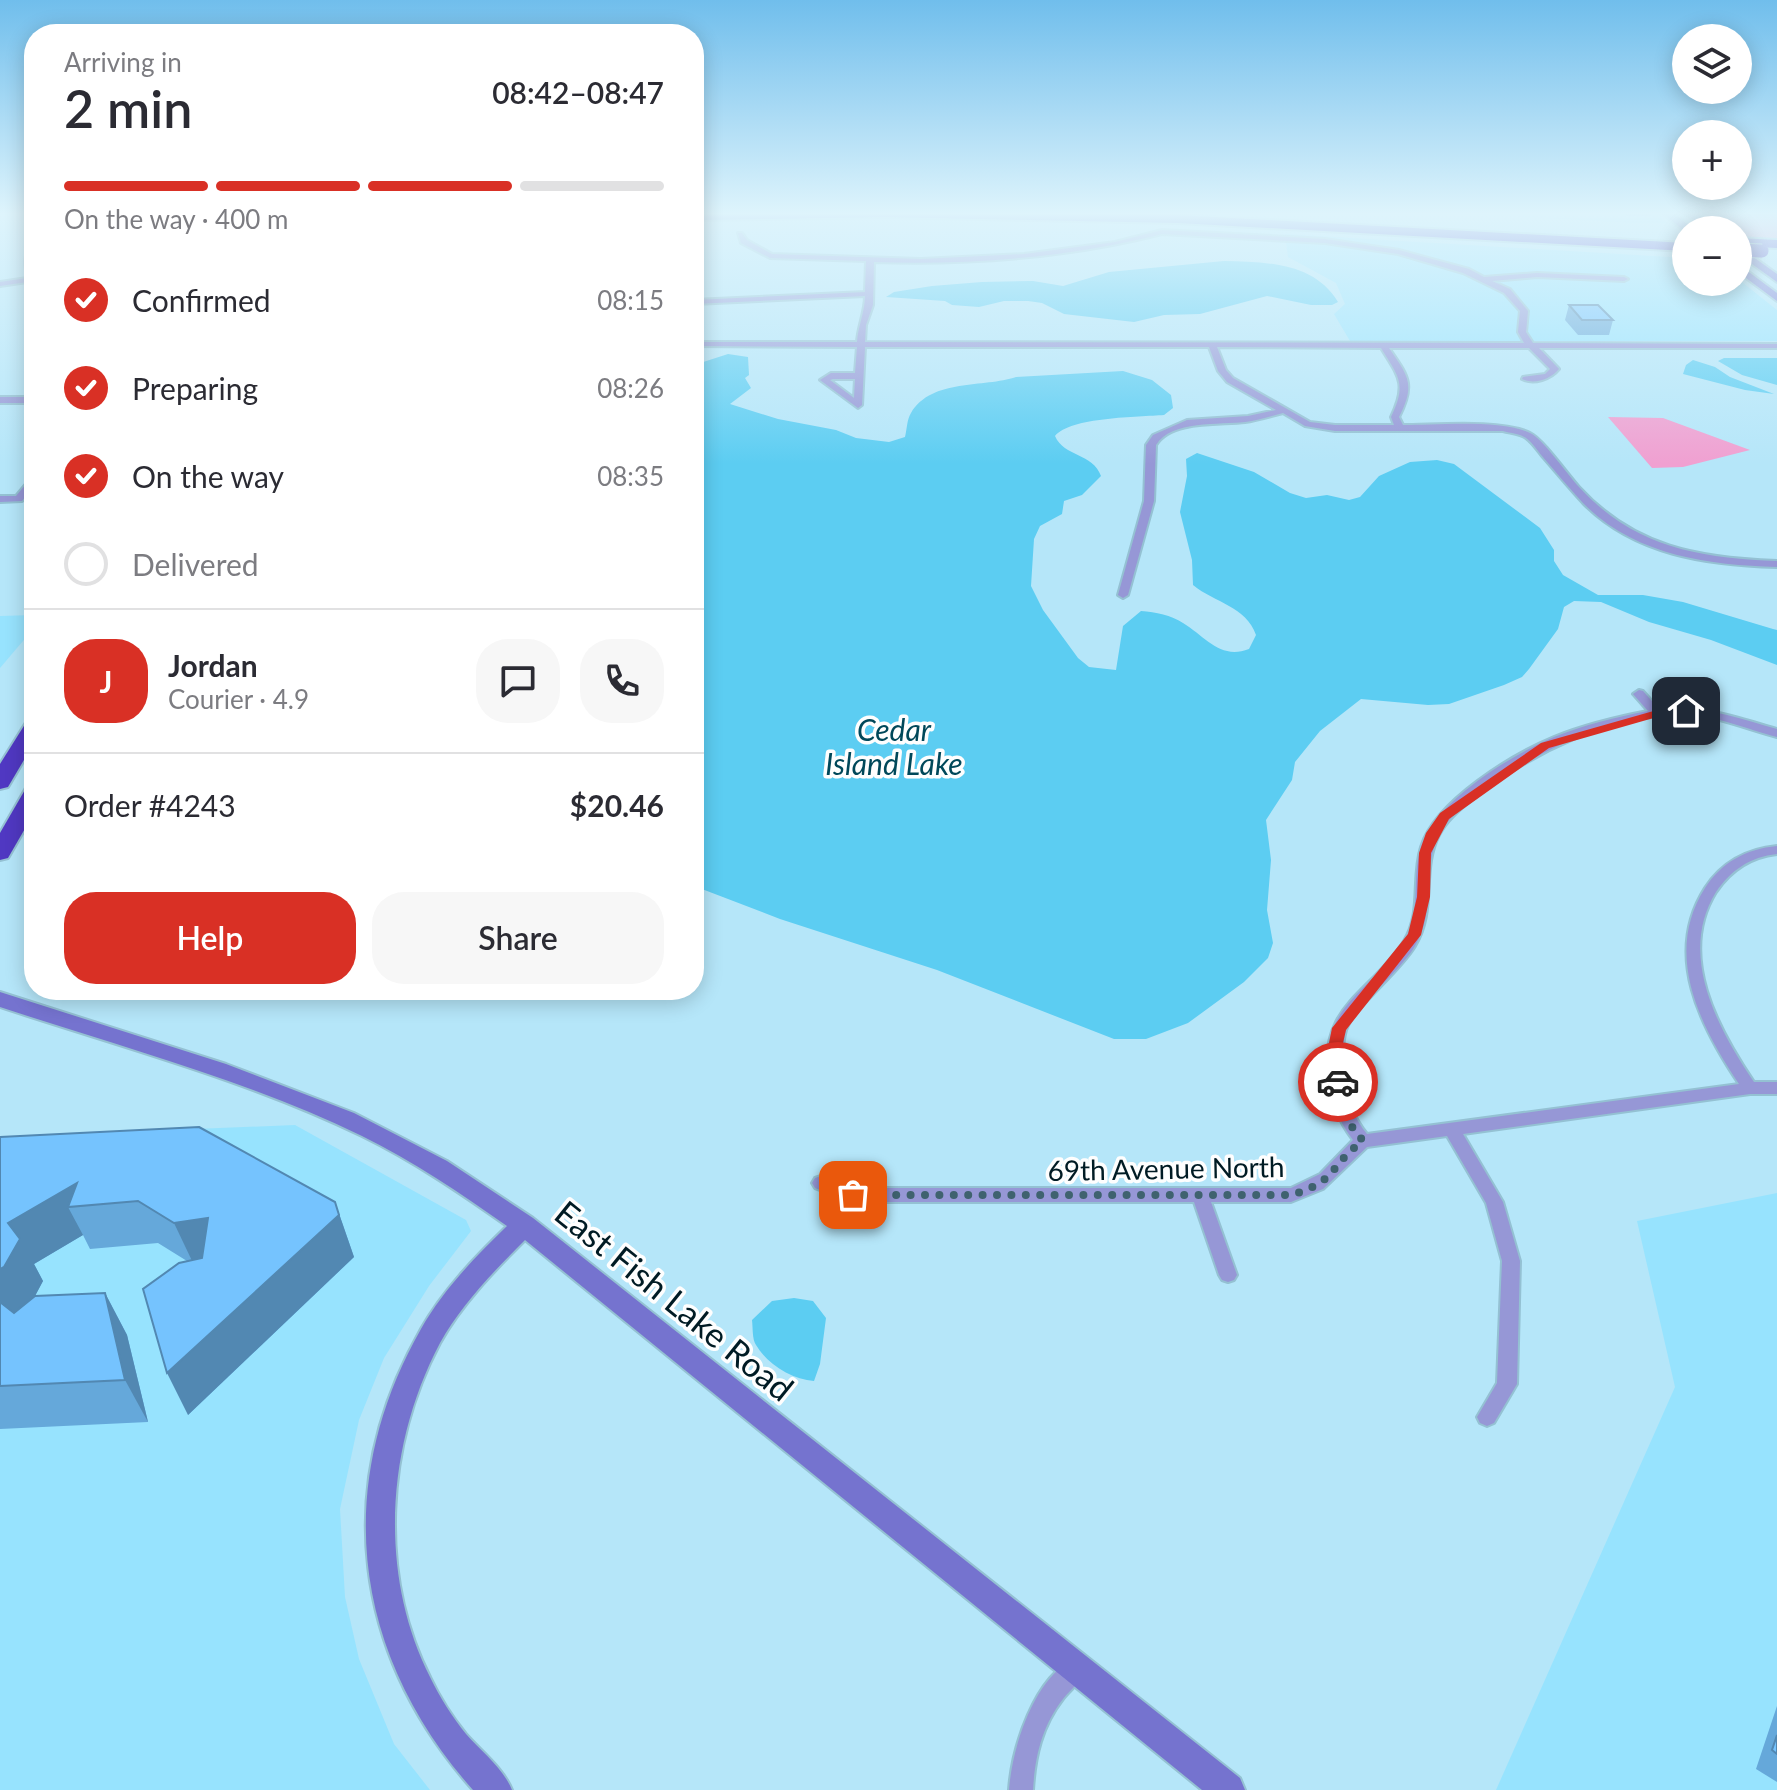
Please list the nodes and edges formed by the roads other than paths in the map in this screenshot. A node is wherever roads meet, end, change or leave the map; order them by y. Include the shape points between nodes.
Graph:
1 (814, 297) edge
2 (869, 297) edge
3 (1512, 297) edge
4 (704, 302) edge
5 (1031, 333) dead end
6 (704, 344) edge
7 (862, 344) junction
8 (1033, 344) junction
9 (1212, 345) junction
10 (1383, 345) junction
11 (1530, 346) junction
12 (1777, 346) edge
13 (860, 376) junction
14 (1526, 379) dead end
15 (0, 400) edge
16 (24, 400) edge
17 (1282, 411) junction
18 (1400, 428) junction
19 (24, 493) edge
20 (0, 499) edge
21 (1777, 564) edge
22 (1123, 595) dead end
23 (1639, 694) dead end
24 (1657, 714) junction
25 (1777, 733) edge
26 (24, 742) edge
27 (0, 782) edge
28 (24, 811) edge
29 (1777, 850) edge
30 (0, 853) edge
31 (0, 999) edge
32 (1750, 1088) junction
33 (1777, 1088) edge
34 (1452, 1129) junction
35 (1363, 1141) junction
36 (821, 1183) dead end
37 (1201, 1197) junction
38 (524, 1225) junction
39 (1228, 1275) dead end
40 (1487, 1417) dead end
41 (1076, 1669) junction
42 (495, 1790) edge
43 (1021, 1790) edge
44 (1228, 1790) edge

1 - 4 street
2 - 7 street
3 - 11 street via 1524,311 1522,332
5 - 8 street
6 - 7 street
7 - 8 street
7 - 13 street
8 - 9 street
9 - 10 street
9 - 17 street via 1227,376
10 - 11 street
10 - 18 street via 1407,384 1395,417
11 - 12 street
11 - 14 street via 1555,369 1548,376
13 - 13 street via 831,376 824,380 858,405
15 - 16 street
17 - 18 street via 1318,427
17 - 22 street via 1187,423 1156,437 1151,445 1149,501
18 - 21 street via 1515,430 1529,435 1599,513 1630,533 1705,557
19 - 20 street via 19,499
23 - 24 street
24 - 25 street via 1701,713
24 - 35 street via 1545,746 1465,799 1433,833 1425,853 1424,897 1414,935 1339,1028 1339,1100 1343,1115
26 - 27 highway
28 - 30 highway
29 - 32 street via 1731,866 1707,892 1693,924 1707,1017
31 - 38 street, East Fish Lake Road via 347,1119 415,1155
32 - 33 street
32 - 34 street
34 - 35 street
34 - 40 street via 1494,1202 1511,1261 1507,1384
35 - 37 street, 69th Avenue North via 1332,1176 1305,1191
36 - 37 street, 69th Avenue North via 853,1195
37 - 39 street
38 - 41 street, East Fish Lake Road
38 - 42 street via 453,1303 414,1370 386,1458 378,1527 381,1568 401,1653 443,1732
41 - 43 street via 1058,1685 1035,1721 1025,1748
41 - 44 street, East Fish Lake Road

